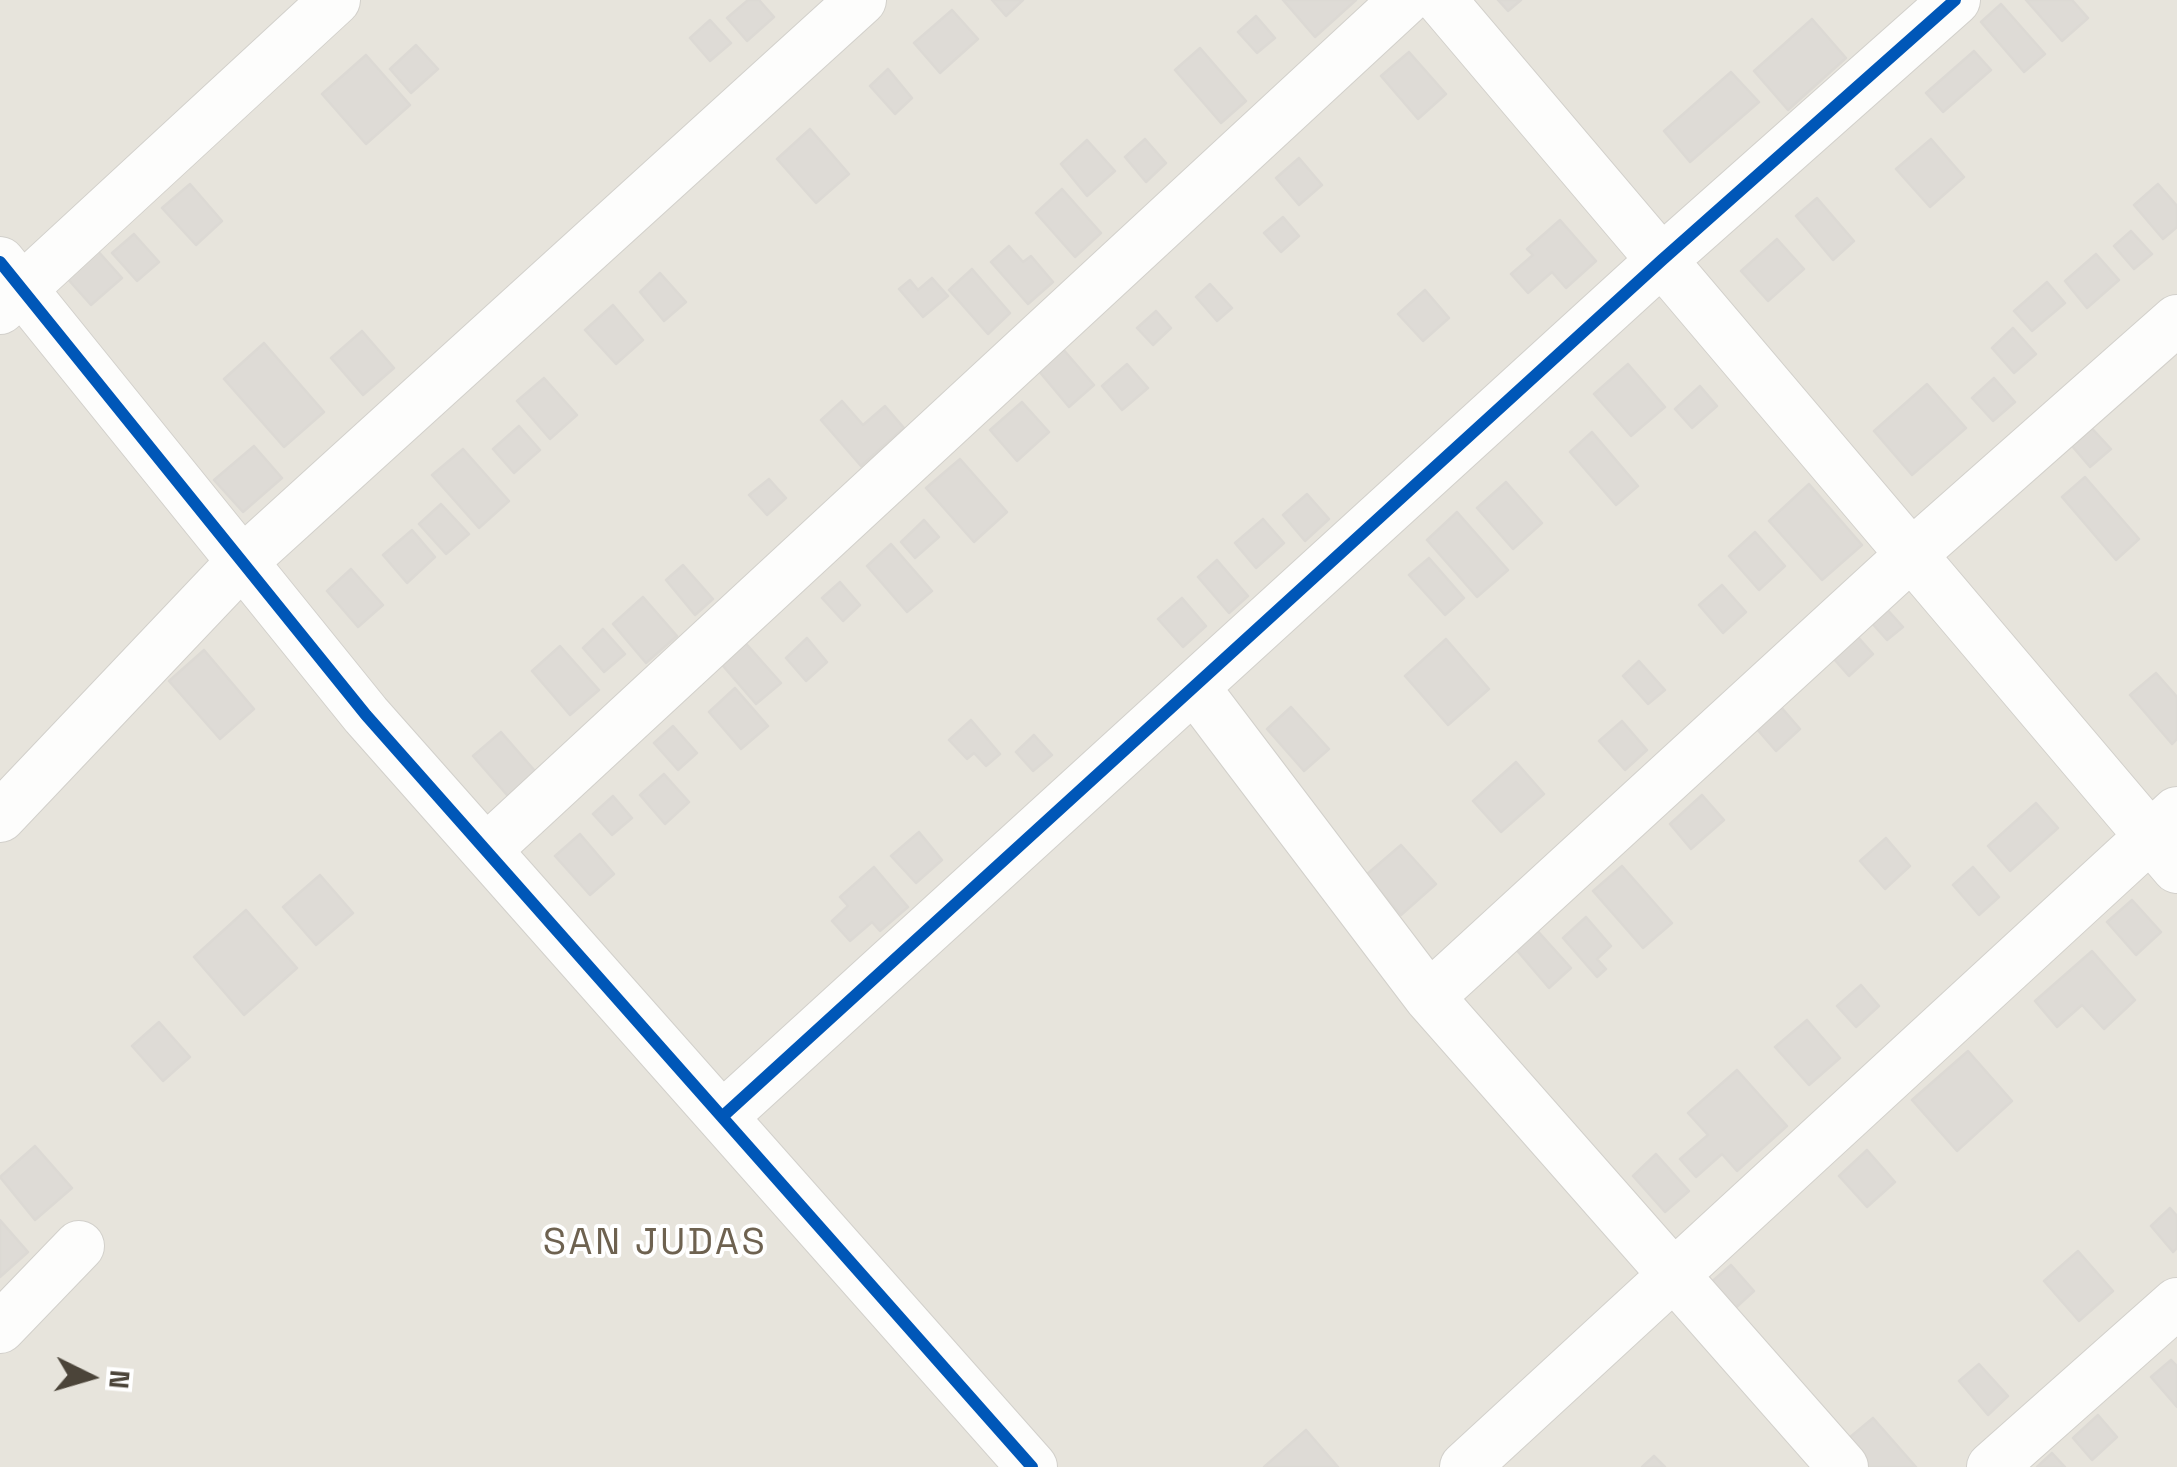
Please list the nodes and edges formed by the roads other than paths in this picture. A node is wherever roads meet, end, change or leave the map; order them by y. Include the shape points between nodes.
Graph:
1 (335, 0) edge
2 (861, 0) edge
3 (1405, 0) edge
4 (1441, 0) edge
5 (1955, 0) edge
6 (1662, 260) junction
7 (7, 287) edge
8 (2177, 320) edge
9 (1911, 555) junction
10 (242, 562) junction
11 (1194, 686) junction
12 (0, 817) edge
13 (2168, 839) edge
14 (486, 850) junction
15 (1429, 996) junction
16 (722, 1117) junction
17 (78, 1246) dead end
18 (1674, 1274) junction
19 (2177, 1303) edge
20 (0, 1328) edge
21 (1032, 1467) edge
22 (1464, 1467) edge
23 (1842, 1467) edge
24 (1992, 1467) edge

1 - 7 street
2 - 10 street
3 - 14 street
4 - 6 street
5 - 6 street
6 - 9 street
6 - 11 street
7 - 10 street
8 - 9 street
9 - 13 street
9 - 15 street
10 - 12 street
10 - 14 street
11 - 15 street
11 - 16 street
13 - 18 street
14 - 16 street
15 - 18 street
16 - 21 street
17 - 20 street
18 - 22 street
18 - 23 street
19 - 24 street

